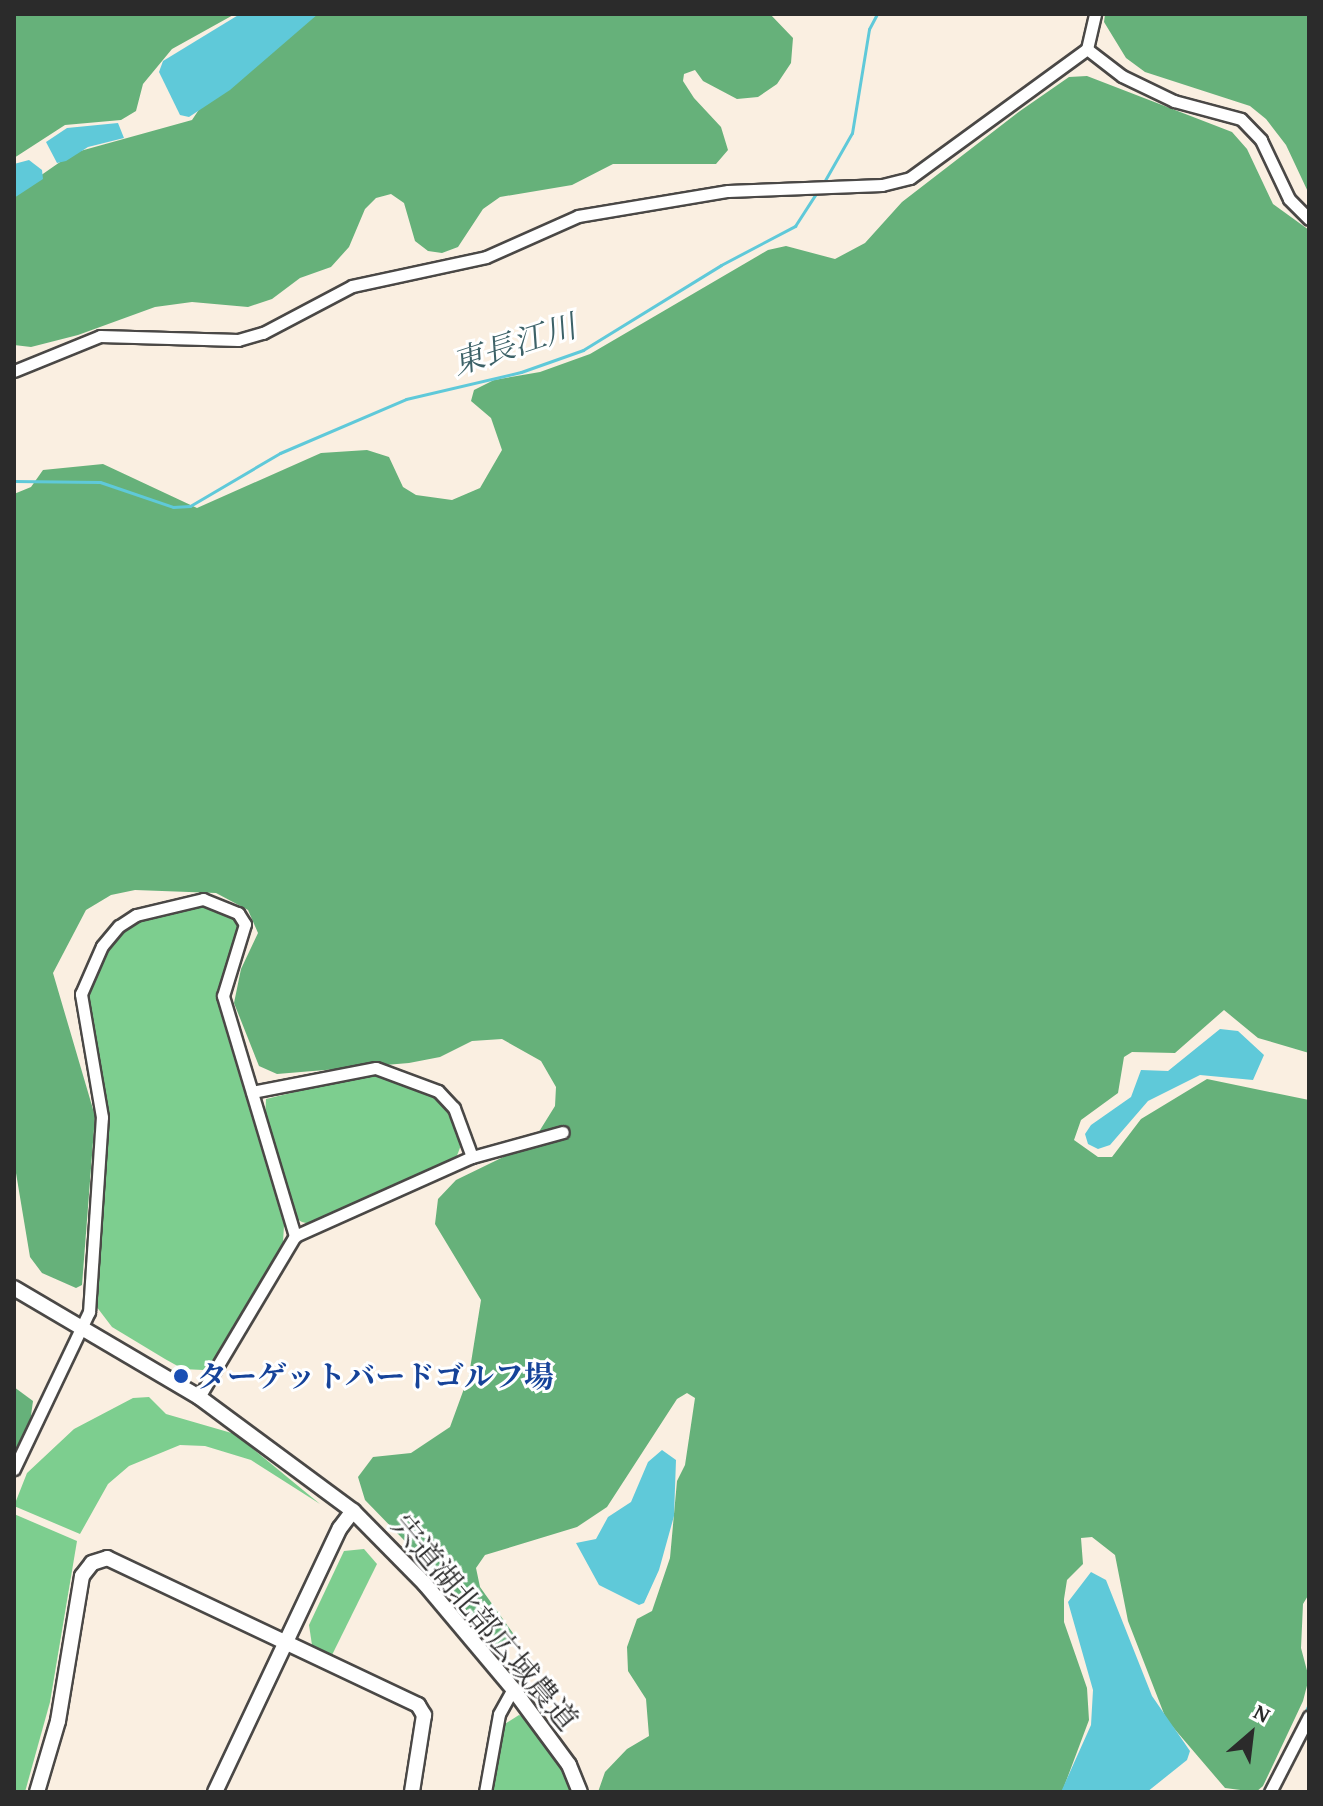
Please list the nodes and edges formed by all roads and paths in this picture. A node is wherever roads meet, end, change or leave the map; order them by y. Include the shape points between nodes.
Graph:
1 (1095, 14) edge
2 (1087, 49) junction
3 (1309, 219) edge
4 (14, 371) edge
5 (252, 1092) junction
6 (563, 1132) dead end
7 (472, 1157) junction
8 (295, 1236) junction
9 (14, 1288) edge
10 (82, 1326) junction
11 (199, 1397) junction
12 (14, 1469) edge
13 (353, 1511) junction
14 (287, 1640) junction
15 (513, 1689) junction
16 (1309, 1716) edge
17 (37, 1792) edge
18 (215, 1792) edge
19 (412, 1792) edge
20 (485, 1792) edge
21 (580, 1792) edge
22 (1270, 1792) edge

1 - 2 street
2 - 3 street via 1122,76 1174,101 1241,119 1261,140 1289,199
2 - 4 street via 910,178 882,185 728,191 578,216 486,257 362,282 263,333 238,340 100,336
5 - 7 street via 376,1068 404,1076 438,1091 454,1108
5 - 8 street
5 - 10 street via 223,996 245,933 238,913 203,899 136,915 119,926 86,974 81,994 102,1117 89,1312
6 - 7 street
7 - 8 street
8 - 11 street
9 - 10 street, 宍道湖北部広域農道
10 - 11 street, 宍道湖北部広域農道
10 - 12 street
11 - 13 street, 宍道湖北部広域農道
13 - 14 street
13 - 15 street, 宍道湖北部広域農道 via 425,1584
14 - 17 street via 118,1561 96,1561 82,1576 58,1721
14 - 18 street
14 - 19 street via 418,1705 424,1715
15 - 20 street via 499,1714
15 - 21 street, 宍道湖北部広域農道 via 569,1765
16 - 22 street

